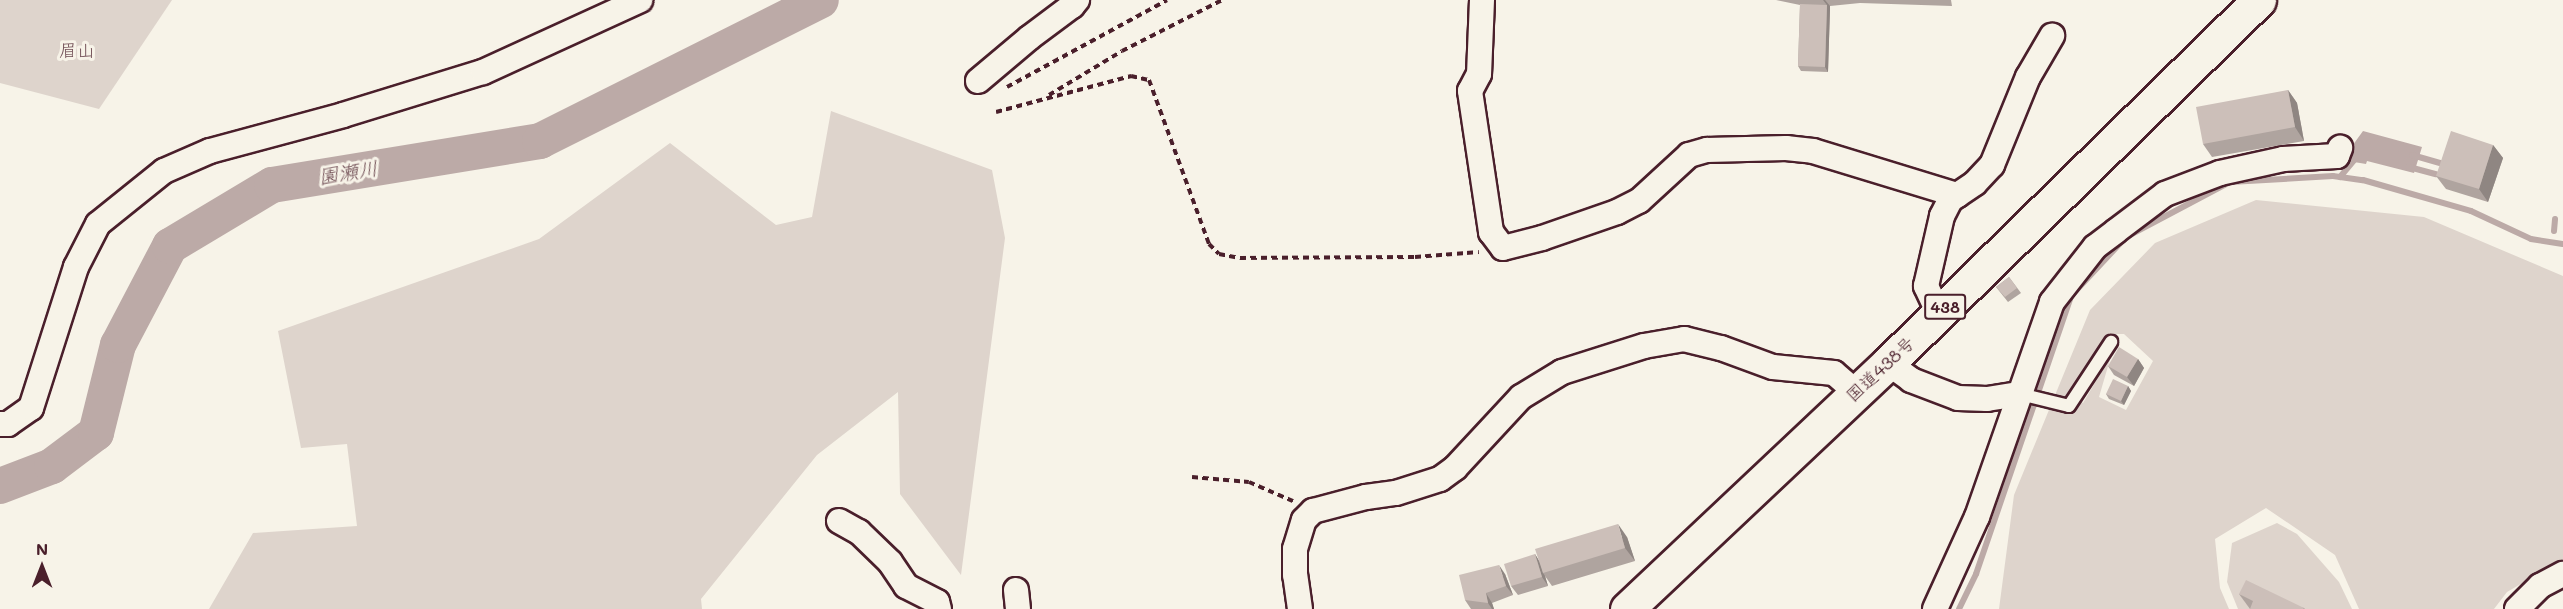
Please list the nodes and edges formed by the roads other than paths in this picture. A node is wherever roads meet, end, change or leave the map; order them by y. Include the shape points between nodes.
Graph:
1 (640, 0) edge
2 (1077, 0) edge
3 (1482, 0) edge
4 (2259, 0) edge
5 (2052, 36) dead end
6 (978, 81) dead end
7 (2340, 148) dead end
8 (1957, 195) junction
9 (1939, 314) junction
10 (2111, 342) dead end
11 (1888, 363) junction
12 (1856, 392) junction
13 (2023, 396) junction
14 (0, 424) edge
15 (839, 521) dead end
16 (2563, 574) edge
17 (939, 609) edge
18 (1300, 609) edge
19 (1627, 609) edge
20 (1935, 609) edge
21 (2517, 609) edge

1 - 14 street via 483,72 210,151 164,171 98,224 76,267 31,408 8,424
2 - 6 street
3 - 8 street via 1479,74 1470,91 1491,232 1503,248 1617,212 1646,195 1689,155 1707,150 1813,151
4 - 9 highway, 国道438号 / 438
5 - 8 street via 2028,77 1992,165
7 - 13 street via 2337,156 2283,159 2220,173 2165,194 2095,247 2052,302
8 - 9 street via 1942,216 1926,286
9 - 11 highway, 国道438号 / 438
10 - 13 lane via 2069,406
11 - 12 highway, 国道438号 / 438
11 - 13 street via 1911,380 1958,398
12 - 18 street via 1834,373 1773,367 1684,339 1644,346 1562,372 1521,397 1440,479 1396,493 1334,504 1309,515 1295,549
12 - 19 highway, 国道438号 / 438
13 - 20 street via 1977,517
15 - 17 street via 859,532 890,562 906,586 938,602
16 - 21 street via 2540,586

